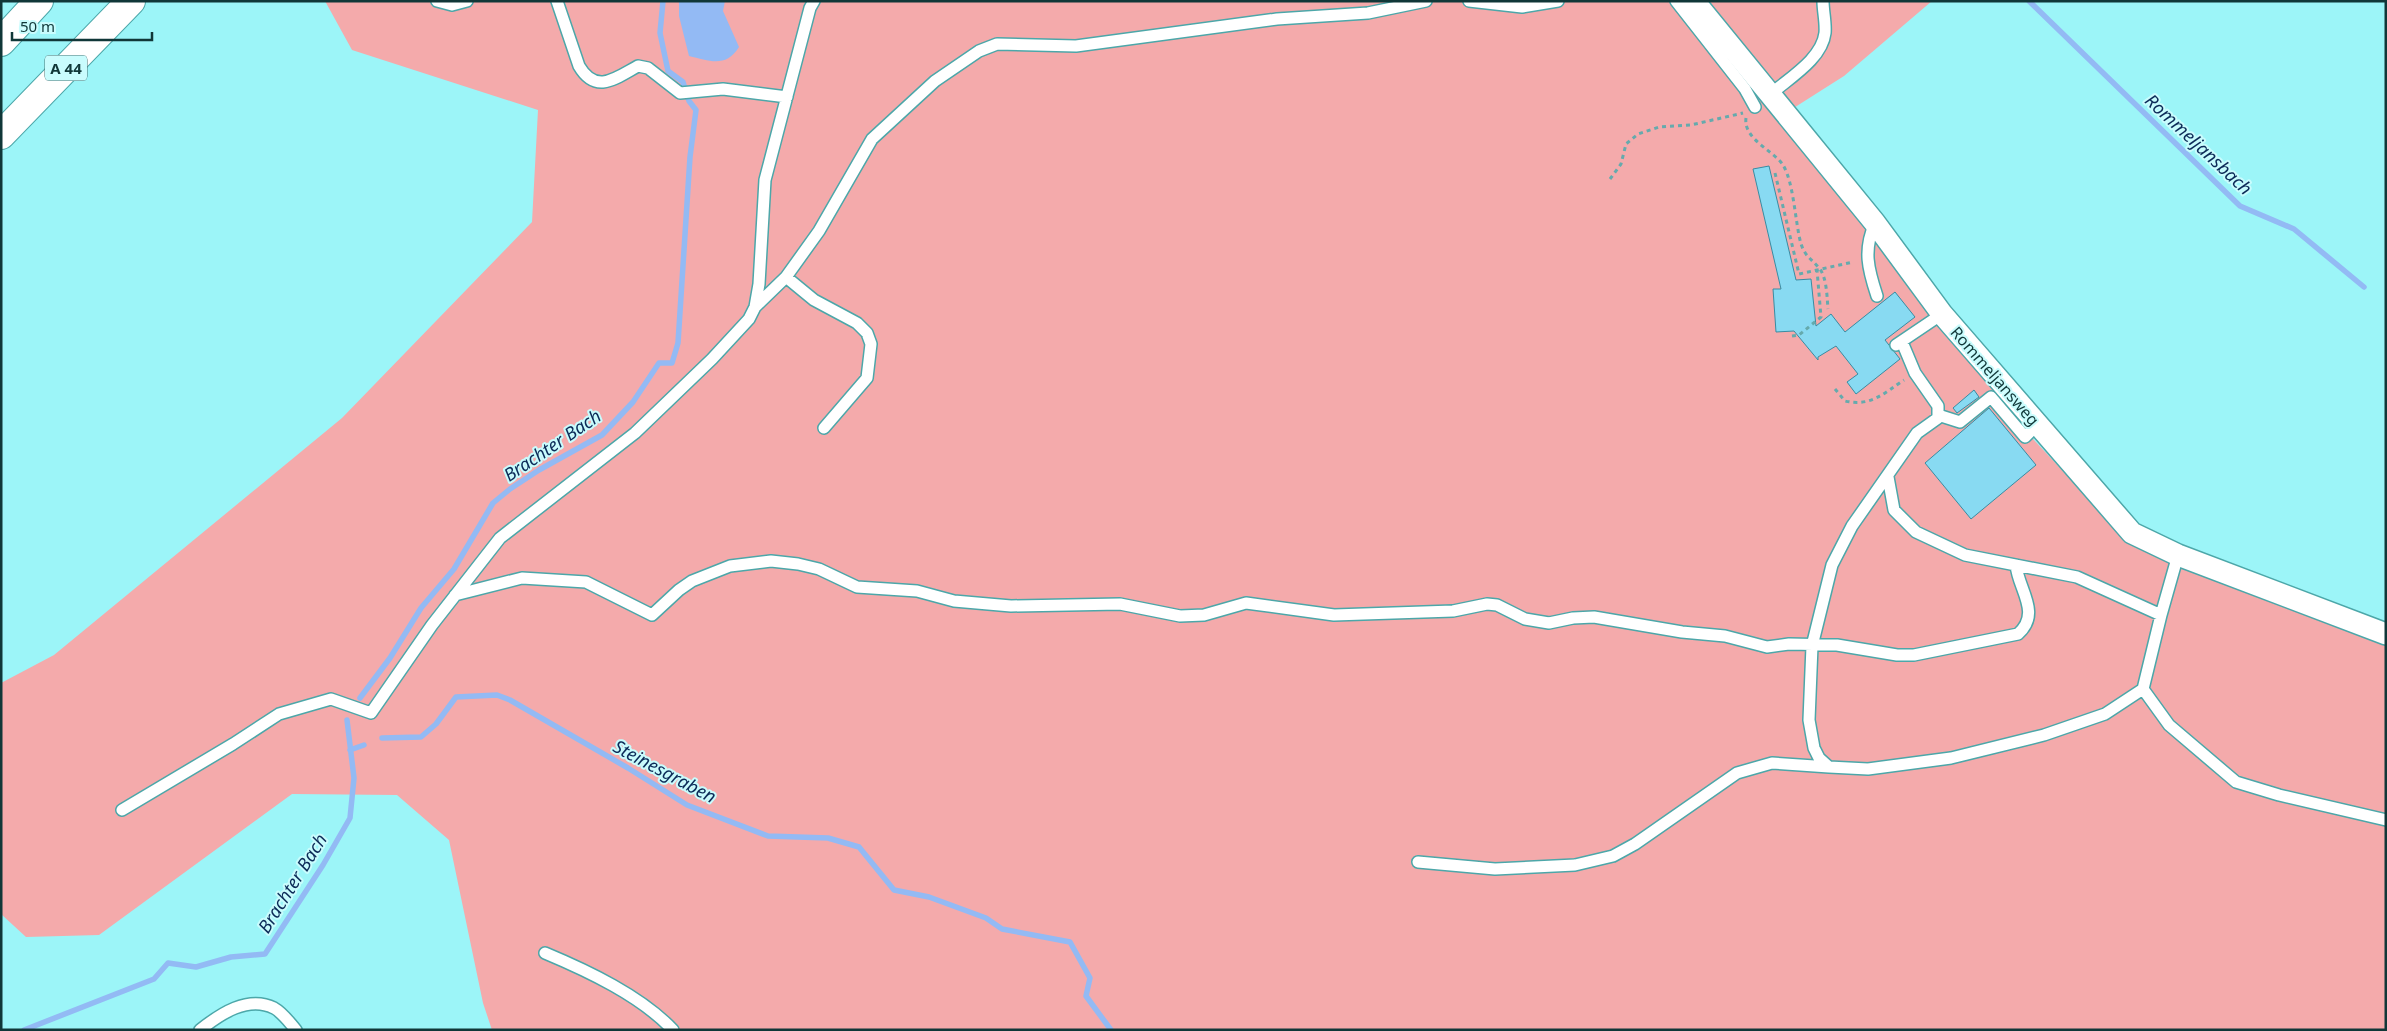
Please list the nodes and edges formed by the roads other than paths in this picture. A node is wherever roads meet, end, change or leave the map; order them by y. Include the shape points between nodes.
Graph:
1 (39, 1) edge
2 (131, 1) edge
3 (437, 1) edge
4 (467, 1) edge
5 (557, 1) edge
6 (814, 1) edge
7 (1426, 1) edge
8 (1469, 1) edge
9 (1558, 1) edge
10 (1676, 1) edge
11 (1694, 1) edge
12 (1823, 1) edge
13 (1, 42) edge
14 (787, 97) junction
15 (1763, 100) junction
16 (1, 136) edge
17 (1875, 223) junction
18 (786, 277) junction
19 (1877, 296) dead end
20 (755, 307) junction
21 (1942, 314) junction
22 (1938, 415) junction
23 (2037, 425) junction
24 (824, 428) dead end
25 (1888, 477) junction
26 (2178, 555) junction
27 (2016, 565) junction
28 (455, 595) junction
29 (2160, 615) junction
30 (2386, 634) edge
31 (1812, 646) junction
32 (2143, 690) junction
33 (1829, 767) junction
34 (122, 810) dead end
35 (2386, 820) edge
36 (1418, 862) dead end
37 (546, 953) dead end
38 (200, 1030) edge
39 (296, 1030) edge
40 (673, 1030) edge

1 - 13 highway
2 - 16 highway, A 44
3 - 4 lane via 452,5
5 - 14 lane via 584,74 599,83 638,66 648,68 682,94 723,89
6 - 14 lane via 807,16
7 - 18 lane via 1368,13 1277,19 1076,46 989,46 935,81 872,139 819,231
8 - 9 lane via 1522,7
10 - 15 lane via 1745,89
11 - 15 street, Rommeljansweg
12 - 15 lane via 1825,33 1820,47 1806,64
14 - 20 lane via 765,180
15 - 17 street, Rommeljansweg
17 - 19 lane via 1866,259
17 - 21 street, Rommeljansweg
18 - 20 lane
18 - 24 lane via 814,300 857,323 872,344 867,378
20 - 28 lane via 749,319 712,359 635,433 500,538
21 - 22 lane via 1898,343 1938,406
21 - 23 street, Rommeljansweg
22 - 23 lane via 1960,422 1991,397 2026,437
22 - 25 lane via 1917,433
23 - 26 street, Rommeljansweg via 2132,533
25 - 27 lane via 1894,510 1916,532 1965,555
25 - 31 lane via 1852,526 1832,565
26 - 29 lane
26 - 30 street, Rommeljansweg
27 - 29 lane via 2077,577
27 - 31 lane via 2029,604 2026,625 2018,634 1914,655 1837,645
28 - 31 lane via 522,578 586,582 652,615 692,581 730,566 771,561 819,569 858,587 917,591 954,601 1011,606 1120,604 1180,616 1204,615 1246,603 1334,615 1453,611 1487,604 1497,605 1525,619 1549,623 1594,618 1725,636 1767,647 1789,644
28 - 34 lane via 371,713 331,699 279,714
29 - 32 lane
31 - 33 lane via 1810,735 1819,758
32 - 33 lane via 2105,714 2005,746 1951,758 1868,769
32 - 35 lane via 2169,725 2236,782
33 - 36 lane via 1772,763 1737,773 1635,844 1613,856 1575,865 1495,869
37 - 40 lane via 589,971 660,1016
38 - 39 lane via 241,1006 256,1004 275,1008

